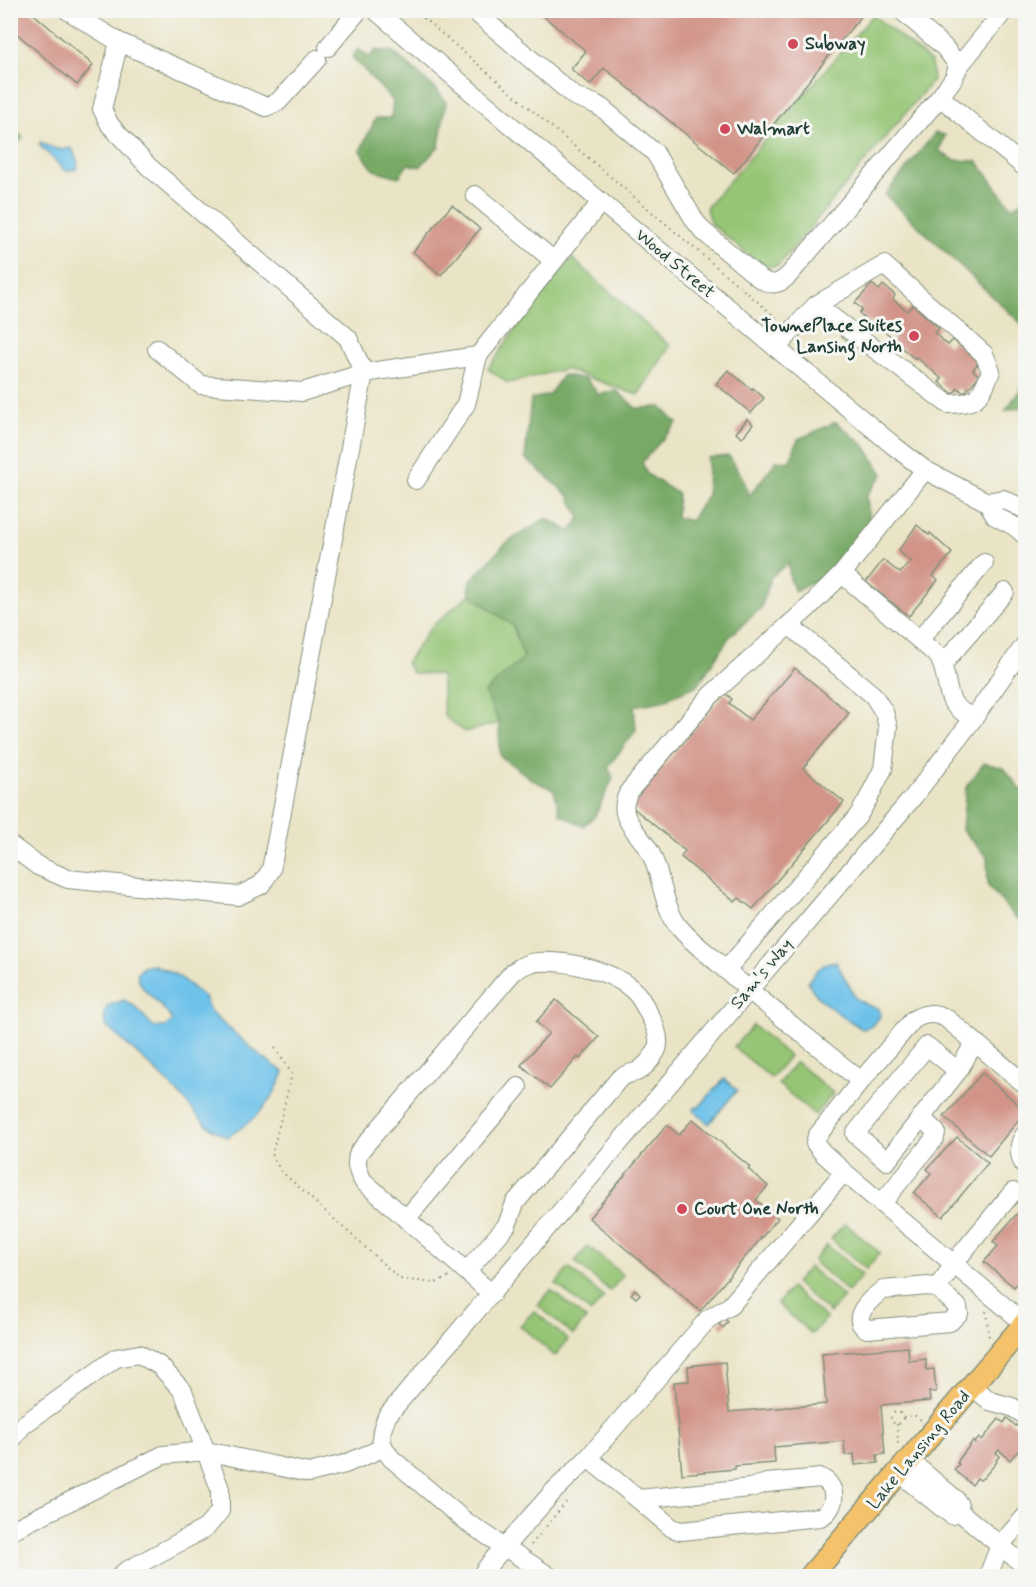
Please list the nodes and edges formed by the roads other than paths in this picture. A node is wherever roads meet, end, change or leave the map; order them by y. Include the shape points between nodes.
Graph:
1 (67, 10) edge
2 (359, 10) edge
3 (375, 10) edge
4 (477, 10) edge
5 (901, 10) edge
6 (1005, 10) edge
7 (119, 42) junction
8 (959, 66) junction
9 (940, 97) junction
10 (1026, 168) edge
11 (476, 195) dead end
12 (601, 202) junction
13 (554, 261) junction
14 (816, 305) junction
15 (776, 348) junction
16 (157, 349) dead end
17 (478, 356) junction
18 (364, 373) junction
19 (925, 470) junction
20 (416, 480) dead end
21 (987, 502) junction
22 (1026, 510) edge
23 (1026, 536) edge
24 (984, 563) dead end
25 (842, 574) junction
26 (1005, 592) dead end
27 (789, 625) junction
28 (920, 639) junction
29 (1024, 641) edge
30 (943, 664) junction
31 (973, 719) junction
32 (10, 845) edge
33 (726, 970) junction
34 (749, 989) junction
35 (975, 1042) junction
36 (958, 1071) junction
37 (861, 1081) junction
38 (1026, 1085) edge
39 (518, 1087) dead end
40 (921, 1118) junction
41 (1026, 1132) edge
42 (887, 1161) junction
43 (1026, 1168) edge
44 (844, 1172) junction
45 (904, 1176) junction
46 (1013, 1192) dead end
47 (882, 1203) junction
48 (406, 1219) junction
49 (955, 1265) junction
50 (467, 1271) junction
51 (937, 1288) junction
52 (492, 1294) junction
53 (1025, 1322) edge
54 (972, 1386) junction
55 (1026, 1416) edge
56 (10, 1442) edge
57 (383, 1448) junction
58 (206, 1451) junction
59 (588, 1458) junction
60 (902, 1460) junction
61 (638, 1498) junction
62 (1026, 1516) edge
63 (10, 1531) edge
64 (1000, 1545) junction
65 (504, 1548) junction
66 (528, 1553) junction
67 (1026, 1567) edge
68 (120, 1576) edge
69 (481, 1576) edge
70 (539, 1576) edge
71 (549, 1576) edge
72 (811, 1576) edge
73 (988, 1576) edge

1 - 7 street
2 - 7 street via 278,102 266,107
3 - 12 street, Wood Street
4 - 9 street via 574,96 602,108 655,153 703,231 766,283 781,282 788,276
5 - 8 street via 944,47
6 - 8 street
7 - 18 street via 102,109 110,125 148,166 348,338
8 - 9 street
9 - 10 street
11 - 13 street
12 - 13 street
12 - 15 street, Wood Street
13 - 17 street
14 - 14 street via 885,265 984,354 991,371 983,392 968,403 948,404
14 - 15 street
15 - 19 street, Wood Street
16 - 18 street via 201,385 302,392
17 - 18 street
17 - 20 street via 466,404
18 - 32 street via 271,870 261,885 238,896 68,879 38,866
19 - 21 street, Wood Street
19 - 25 street
21 - 22 street, Wood Street via 1004,499
21 - 23 street, Wood Street via 995,516
24 - 28 street
25 - 27 street
25 - 28 street
26 - 30 street
27 - 33 street via 881,704 888,727 883,769 858,816
27 - 33 street via 711,695 624,800 626,819 652,856 675,921
28 - 30 street
29 - 31 street, Sam's Way
30 - 31 street via 951,700
31 - 34 street, Sam's Way via 914,796
33 - 34 street
34 - 37 street
34 - 52 street, Sam's Way
35 - 36 street
35 - 37 street via 946,1018 935,1013 923,1014 913,1020
35 - 38 street
36 - 40 street
36 - 42 street via 927,1046 855,1134
37 - 44 street via 815,1143
39 - 48 street
40 - 42 street
40 - 45 street via 936,1132 935,1138
41 - 43 street via 1019,1145
42 - 45 street
44 - 47 street
44 - 59 street via 730,1306 708,1319
45 - 47 street
46 - 49 street
47 - 49 street
48 - 50 street
48 - 50 street via 363,1181 356,1161 359,1152 513,972 538,962 593,968 636,993 656,1030 657,1052 643,1068 619,1079 515,1203 507,1225
49 - 51 street
49 - 53 street
50 - 52 street
51 - 51 street via 883,1290 858,1320 867,1329 950,1322 959,1313 958,1307
52 - 57 street, Sam's Way via 387,1416 380,1431
53 - 54 main road, Lake Lansing Road
54 - 55 street via 990,1401
54 - 60 main road, Lake Lansing Road
56 - 58 street via 23,1425 116,1358 139,1354 160,1366 183,1391
57 - 58 street via 309,1473
57 - 65 street via 465,1521
58 - 63 street via 163,1455
58 - 68 street via 220,1489 220,1511 206,1528
59 - 61 street
59 - 65 street
60 - 64 street via 946,1511 952,1515 960,1512
60 - 72 main road, Lake Lansing Road
61 - 61 street via 821,1478 832,1488 834,1500 820,1517 681,1531
62 - 64 street
64 - 67 street
64 - 73 street
65 - 66 street
65 - 69 street
66 - 70 street
66 - 71 street

